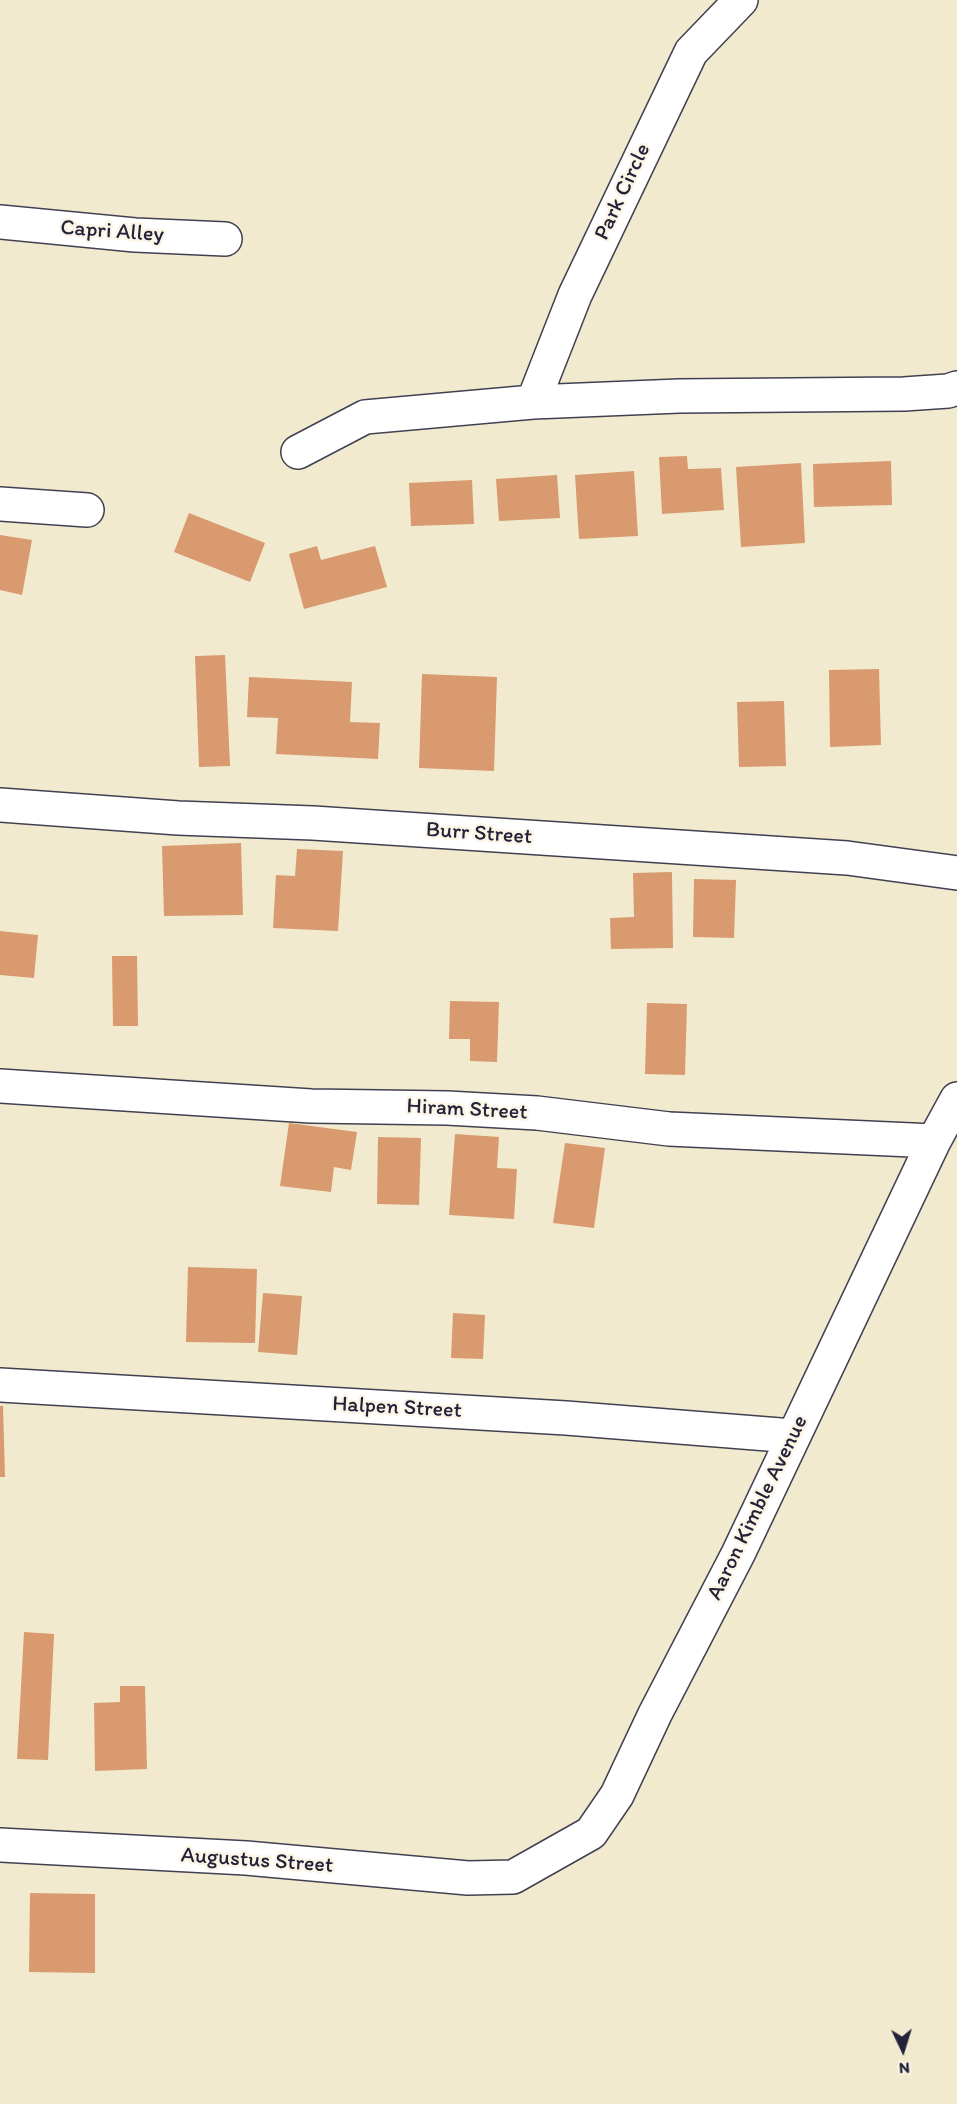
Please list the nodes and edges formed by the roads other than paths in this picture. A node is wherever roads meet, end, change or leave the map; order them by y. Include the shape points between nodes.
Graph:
1 (741, 0) edge
2 (0, 222) edge
3 (225, 239) dead end
4 (957, 388) edge
5 (533, 402) junction
6 (298, 452) dead end
7 (0, 504) edge
8 (87, 510) dead end
9 (0, 805) edge
10 (957, 873) edge
11 (0, 1086) edge
12 (957, 1099) edge
13 (934, 1141) junction
14 (0, 1385) edge
15 (793, 1436) junction
16 (0, 1845) edge
17 (513, 1877) joint

1 - 5 street, Park Circle via 691,52 575,295
2 - 3 street, Capri Alley
4 - 5 street via 904,394
5 - 6 street via 365,417
7 - 8 street
9 - 10 street, Burr Street via 847,858
11 - 13 street, Hiram Street via 299,1105 537,1113 669,1129
12 - 13 street, Aaron Kimble Avenue
13 - 15 street, Aaron Kimble Avenue
14 - 15 street, Halpen Street via 566,1418
15 - 17 street, Aaron Kimble Avenue via 616,1795 591,1833
16 - 17 street, Augustus Street via 246,1858 468,1878

